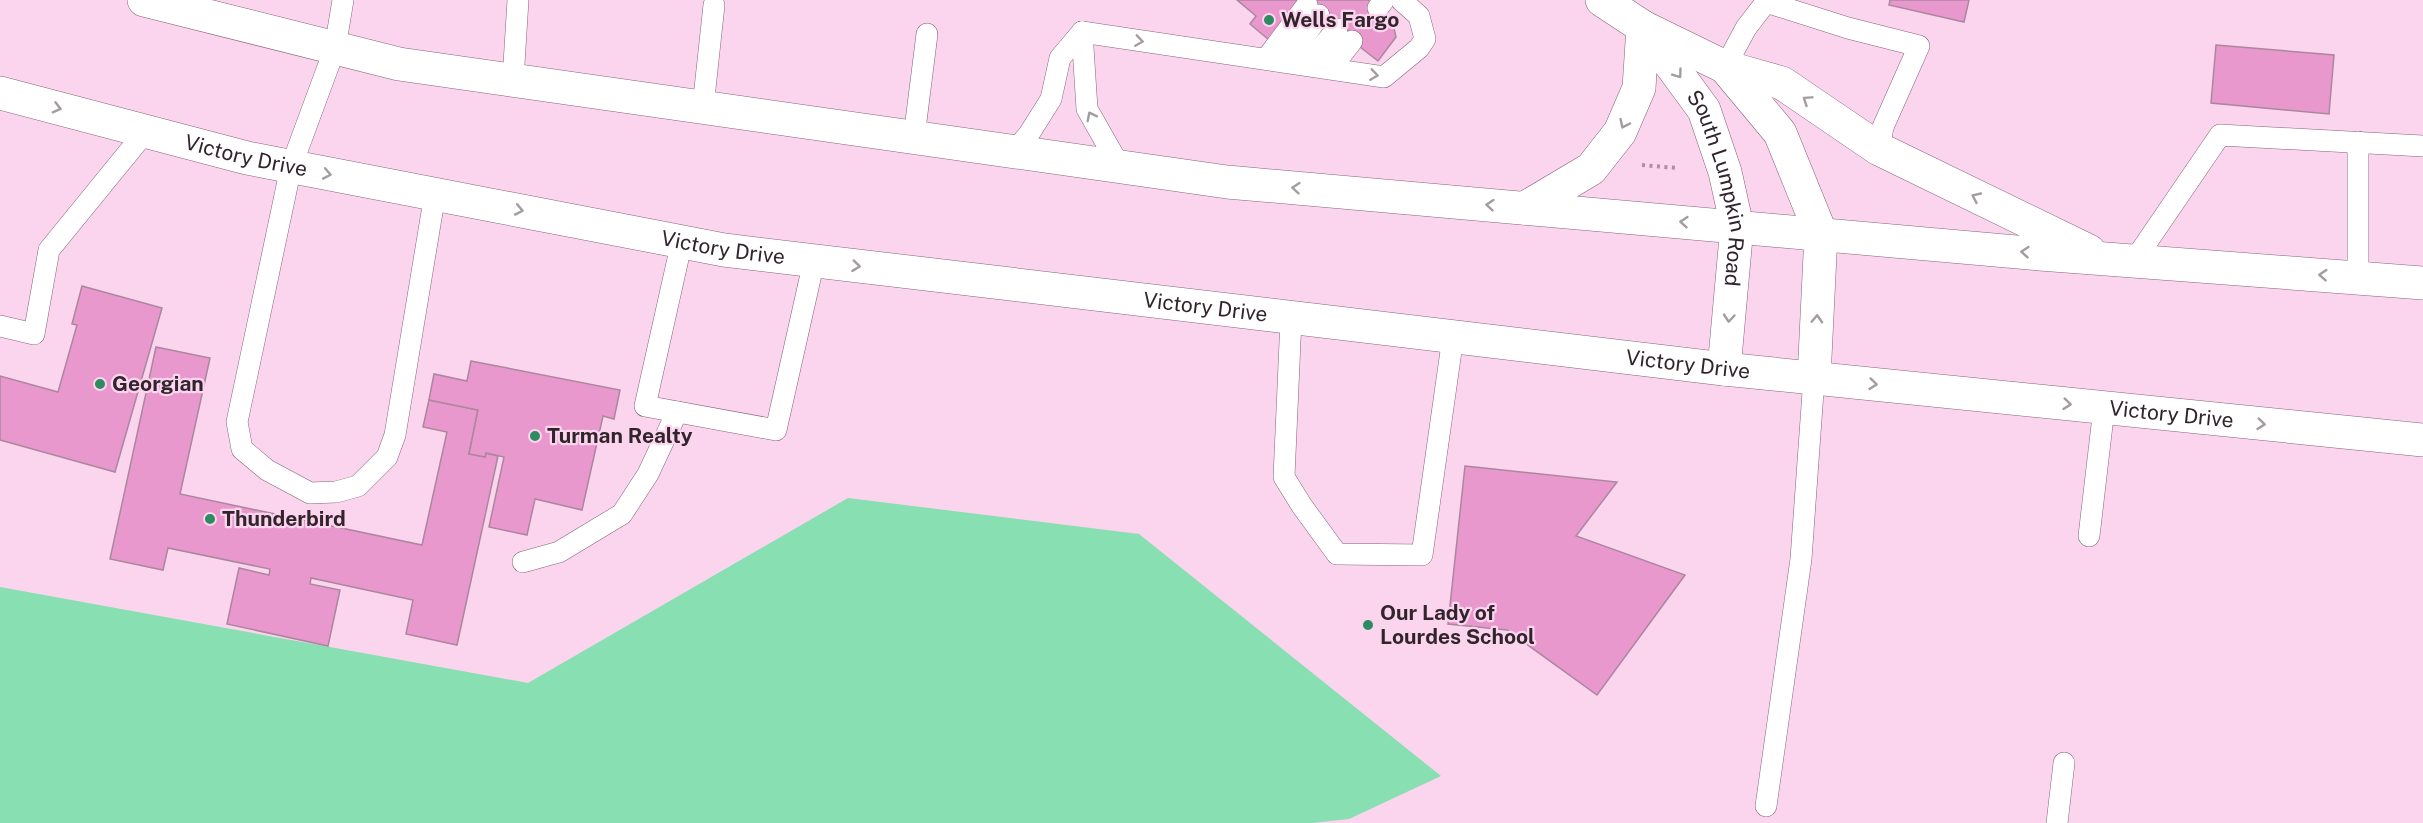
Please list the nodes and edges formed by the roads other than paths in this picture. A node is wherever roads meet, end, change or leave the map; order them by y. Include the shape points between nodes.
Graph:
1 (144, 0) edge
2 (343, 0) edge
3 (519, 0) edge
4 (1401, 0) edge
5 (1602, 0) edge
6 (714, 4) dead end
7 (1643, 27) junction
8 (1082, 32) junction
9 (927, 34) dead end
10 (335, 48) junction
11 (1266, 59) junction
12 (1297, 63) junction
13 (1725, 67) junction
14 (1331, 68) junction
15 (513, 80) junction
16 (0, 93) edge
17 (703, 107) junction
18 (146, 131) junction
19 (914, 138) junction
20 (2358, 142) junction
21 (2423, 146) edge
22 (1879, 149) junction
23 (1014, 152) junction
24 (1120, 166) junction
25 (291, 167) junction
26 (435, 194) junction
27 (1525, 208) junction
28 (1737, 226) junction
29 (1821, 234) junction
30 (682, 242) junction
31 (2119, 260) junction
32 (814, 261) junction
33 (2358, 278) junction
34 (2423, 283) edge
35 (1291, 318) junction
36 (0, 326) edge
37 (1453, 338) junction
38 (1724, 369) junction
39 (1815, 378) junction
40 (2104, 408) junction
41 (677, 412) junction
42 (2423, 441) edge
43 (2089, 536) dead end
44 (523, 562) dead end
45 (2064, 763) dead end
46 (1766, 806) dead end
47 (2057, 823) edge

1 - 10 main road
2 - 10 lane
3 - 15 lane
14 -> 4 lane via 1384,76 1419,48 1425,39 1419,15
5 - 7 main road, South Lumpkin Road
6 - 17 lane
7 - 13 main road, South Lumpkin Road
7 -> 27 main road via 1639,88 1620,132 1591,169
7 -> 28 main road, South Lumpkin Road via 1704,110 1725,172
8 -> 11 lane
8 - 23 lane via 1060,58 1051,99
24 -> 8 lane via 1087,109
9 - 19 lane
10 - 15 main road via 399,64
10 - 25 lane
11 - 12 lane
11 - 12 lane via 1313,10
12 - 14 lane
12 - 14 lane via 1344,35
22 -> 13 main road via 1782,83
13 - 22 lane via 1746,28 1766,2 1919,46 1883,127
13 - 29 main road, South Lumpkin Road via 1780,133
15 - 17 main road
16 -> 18 main road, Victory Drive
17 - 19 main road
18 - 25 main road, Victory Drive
18 - 36 lane via 49,250 33,334
19 - 23 main road
20 - 21 lane
20 - 31 lane via 2220,135
20 - 33 lane
31 -> 22 main road
23 - 24 main road
27 -> 24 main road via 1227,182
25 -> 26 main road, Victory Drive
25 - 26 lane via 237,422 242,449 267,470 310,493 358,486 387,457 395,435
26 -> 30 main road, Victory Drive
28 -> 27 main road
28 - 29 main road
28 -> 38 main road, South Lumpkin Road
31 -> 29 main road
39 -> 29 main road, South Lumpkin Road
30 - 32 main road, Victory Drive
30 - 41 lane via 645,406
33 -> 31 main road
32 -> 35 main road, Victory Drive
32 - 41 lane via 776,430
33 - 34 main road
35 - 37 main road, Victory Drive
35 - 37 lane via 1284,477 1337,554 1422,555
37 - 38 main road, Victory Drive
38 - 39 main road, Victory Drive
39 -> 40 main road, Victory Drive
39 - 46 lane via 1801,559
40 -> 42 main road, Victory Drive
40 - 43 lane
41 - 44 lane via 648,474 622,514 559,552
45 - 47 lane

